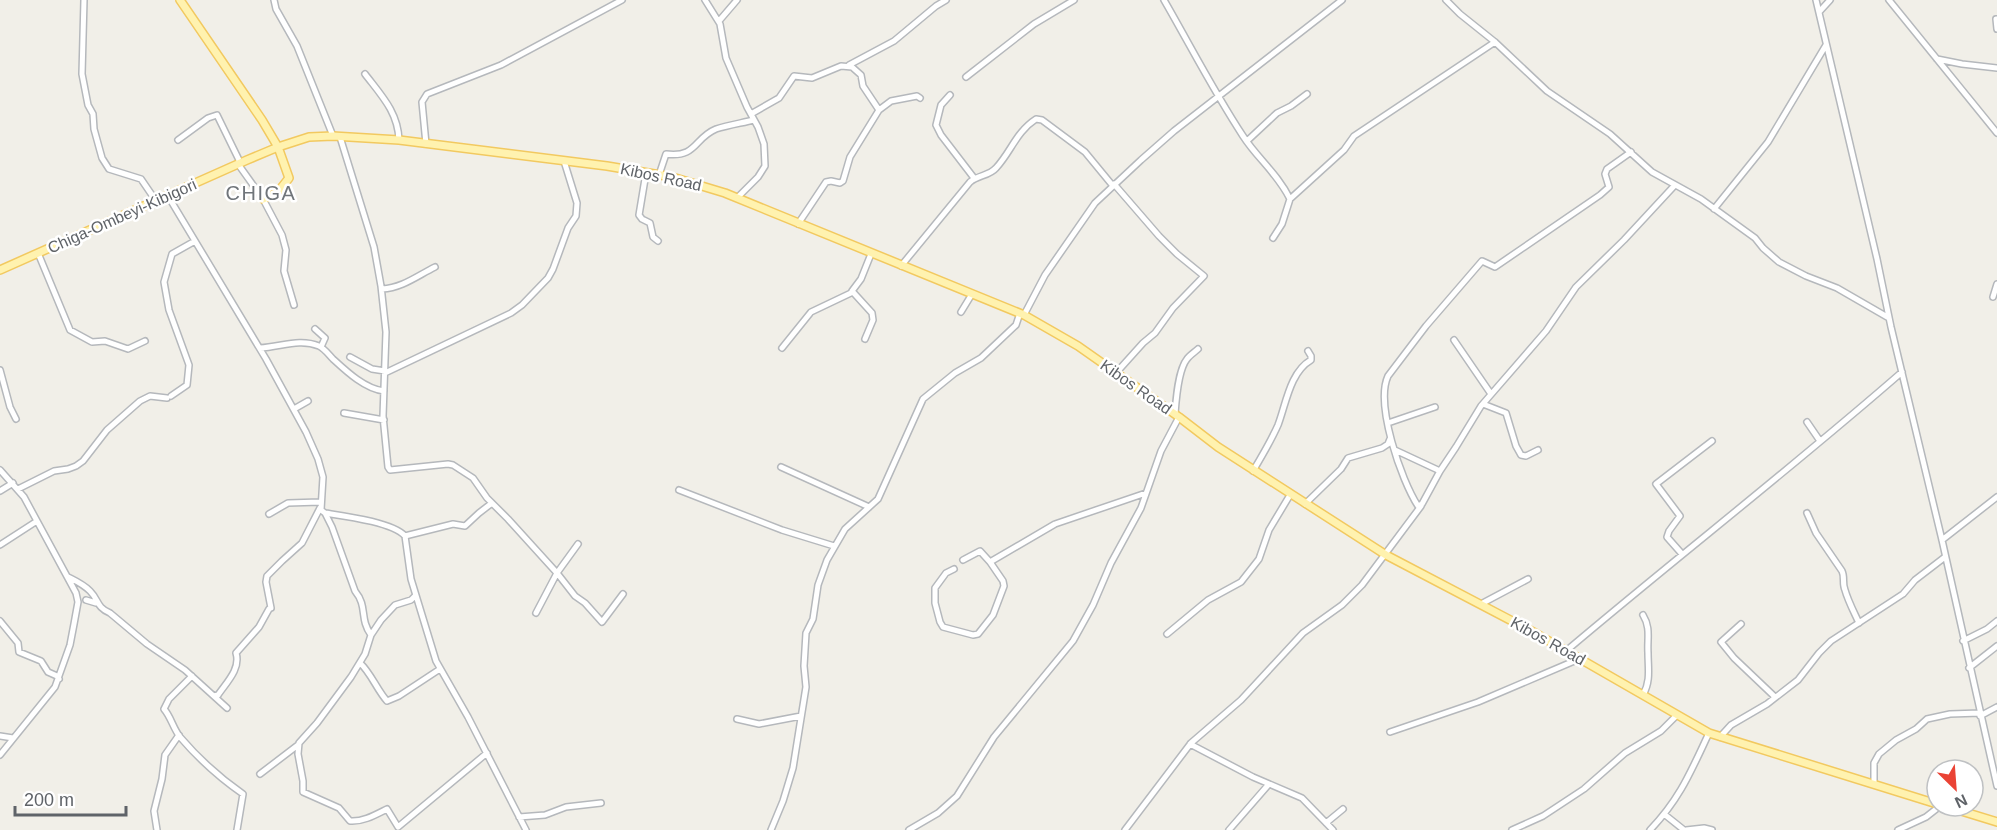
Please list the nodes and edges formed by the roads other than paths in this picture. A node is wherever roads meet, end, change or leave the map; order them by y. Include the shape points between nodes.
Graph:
1 (84, 0) edge
2 (180, 0) edge
3 (274, 0) edge
4 (705, 0) edge
5 (737, 0) edge
6 (946, 0) edge
7 (1074, 0) edge
8 (1164, 0) edge
9 (1342, 0) edge
10 (1446, 0) edge
11 (1816, 0) edge
12 (1830, 0) edge
13 (1889, 0) edge
14 (620, 1) edge
15 (1819, 12) junction
16 (1996, 19) edge
17 (719, 21) junction
18 (1997, 29) edge
19 (1496, 42) junction
20 (1826, 45) junction
21 (1937, 59) junction
22 (849, 65) junction
23 (1997, 68) edge
24 (365, 74) dead end
25 (966, 77) dead end
26 (1307, 94) dead end
27 (950, 95) dead end
28 (1219, 96) junction
29 (920, 98) dead end
30 (879, 110) junction
31 (753, 117) junction
32 (1997, 133) edge
33 (337, 136) junction
34 (178, 140) dead end
35 (399, 140) junction
36 (1247, 141) junction
37 (426, 144) junction
38 (278, 147) junction
39 (1631, 152) junction
40 (564, 161) junction
41 (239, 163) junction
42 (646, 173) junction
43 (659, 175) junction
44 (974, 178) junction
45 (1114, 185) junction
46 (1675, 185) junction
47 (168, 196) junction
48 (737, 198) junction
49 (1290, 198) junction
50 (263, 199) junction
51 (156, 201) junction
52 (1714, 209) junction
53 (798, 224) junction
54 (1274, 238) dead end
55 (195, 241) junction
56 (657, 241) dead end
57 (38, 253) junction
58 (871, 254) junction
59 (902, 266) junction
60 (435, 267) dead end
61 (0, 270) edge
62 (1997, 284) edge
63 (382, 290) junction
64 (853, 292) junction
65 (972, 294) junction
66 (1993, 297) dead end
67 (294, 305) dead end
68 (961, 312) dead end
69 (1022, 314) junction
70 (1889, 318) junction
71 (315, 329) dead end
72 (865, 339) dead end
73 (1454, 340) dead end
74 (145, 341) dead end
75 (321, 347) junction
76 (260, 348) junction
77 (782, 348) dead end
78 (1198, 349) dead end
79 (1308, 351) dead end
80 (350, 357) dead end
81 (0, 370) edge
82 (385, 372) junction
83 (1902, 372) junction
84 (1116, 373) junction
85 (384, 391) junction
86 (1491, 394) junction
87 (308, 401) dead end
88 (1483, 404) junction
89 (1434, 407) dead end
90 (294, 409) junction
91 (344, 412) dead end
92 (1177, 415) junction
93 (16, 419) dead end
94 (384, 420) junction
95 (1807, 422) dead end
96 (1388, 423) junction
97 (1390, 439) junction
98 (1712, 441) dead end
99 (1820, 441) junction
100 (1394, 450) junction
101 (1538, 450) dead end
102 (781, 467) dead end
103 (0, 470) edge
104 (1253, 471) junction
105 (1440, 471) junction
106 (13, 483) junction
107 (18, 489) junction
108 (679, 490) dead end
109 (0, 491) edge
110 (1146, 493) junction
111 (1290, 495) junction
112 (1997, 497) edge
113 (492, 503) junction
114 (1305, 504) junction
115 (1420, 506) junction
116 (869, 507) junction
117 (322, 508) junction
118 (1806, 513) dead end
119 (269, 514) dead end
120 (37, 521) junction
121 (405, 536) junction
122 (1942, 540) junction
123 (578, 544) dead end
124 (0, 545) edge
125 (834, 546) junction
126 (1682, 554) junction
127 (1386, 555) junction
128 (1946, 557) junction
129 (963, 560) dead end
130 (990, 562) junction
131 (954, 569) dead end
132 (557, 573) junction
133 (67, 577) junction
134 (1528, 579) dead end
135 (623, 594) dead end
136 (415, 596) junction
137 (86, 600) dead end
138 (96, 603) junction
139 (1481, 604) junction
140 (536, 613) dead end
141 (1644, 615) dead end
142 (0, 621) edge
143 (1997, 621) edge
144 (1859, 623) junction
145 (1741, 624) dead end
146 (1167, 634) dead end
147 (371, 635) junction
148 (1963, 641) junction
149 (1997, 646) edge
150 (1566, 651) junction
151 (1579, 659) junction
152 (360, 663) junction
153 (1969, 668) junction
154 (440, 669) junction
155 (192, 676) junction
156 (59, 679) junction
157 (1643, 695) junction
158 (214, 696) junction
159 (1775, 697) junction
160 (1997, 707) edge
161 (227, 708) dead end
162 (1980, 714) junction
163 (1677, 715) junction
164 (801, 716) junction
165 (737, 720) dead end
166 (1390, 732) dead end
167 (1709, 733) junction
168 (179, 735) junction
169 (0, 736) edge
170 (1720, 737) junction
171 (13, 738) junction
172 (299, 744) junction
173 (1190, 744) junction
174 (487, 753) junction
175 (0, 754) edge
176 (260, 774) dead end
177 (1997, 782) edge
178 (1269, 784) junction
179 (1874, 784) junction
180 (1925, 800) edge
181 (601, 803) dead end
182 (1343, 809) dead end
183 (1664, 814) junction
184 (1925, 817) edge
185 (519, 818) junction
186 (1326, 823) junction
187 (157, 830) edge
188 (237, 830) edge
189 (526, 830) edge
190 (771, 830) edge
191 (909, 830) edge
192 (1125, 830) edge
193 (1230, 830) edge
194 (1333, 830) edge
195 (1512, 830) edge
196 (1650, 830) edge
197 (1685, 830) edge
198 (1712, 830) edge
199 (1898, 830) edge

1 - 51 street via 82,74 102,158 109,169 141,179
2 - 38 main road
3 - 33 street
4 - 17 street
5 - 17 street
6 - 22 street via 894,41
7 - 25 street via 1034,24
8 - 28 street
9 - 28 street
10 - 19 street
11 - 15 street
12 - 15 street
13 - 21 street
14 - 37 street via 501,65 427,94 422,102
15 - 20 street
16 - 18 street
17 - 31 street via 726,58
19 - 39 street via 1546,91
19 - 49 street via 1354,136 1344,150
20 - 52 street via 1768,142
20 - 70 street
21 - 23 street
21 - 32 street
22 - 30 street via 861,75 864,89
22 - 31 street via 812,78 794,76 779,98
24 - 35 street via 394,114
26 - 36 street via 1277,113
27 - 44 street via 941,105 936,125
28 - 36 street
28 - 45 street
29 - 30 street via 894,100
30 - 53 street via 850,157 843,181 826,183
31 - 43 street via 714,130 687,153 666,153
31 - 48 street via 764,144 765,166
33 - 35 main road, Kibos Road
33 - 38 main road, Kibos Road via 303,138
33 - 63 street via 374,247
34 - 41 street via 217,115
35 - 37 main road, Kibos Road
36 - 49 street
37 - 40 main road, Kibos Road
38 - 41 main road, Chiga-Ombeyi-Kibigori
38 - 50 main road via 289,178 278,192
39 - 46 street via 1652,172
39 - 96 street via 1607,169 1610,187 1600,195 1495,267 1482,261 1386,379
40 - 42 main road, Kibos Road
40 - 82 street via 577,211 543,284 517,310
41 - 47 main road, Chiga-Ombeyi-Kibigori
41 - 50 street
42 - 43 main road, Kibos Road
42 - 56 street via 639,214 650,224
43 - 48 main road, Kibos Road
44 - 45 street via 994,170 1015,139 1038,119 1085,152
44 - 59 street
45 - 69 street via 1078,226
45 - 84 street via 1171,248 1204,276
46 - 52 street
46 - 86 street via 1576,287 1546,331
47 - 51 main road, Chiga-Ombeyi-Kibigori
47 - 55 street
48 - 53 main road, Kibos Road
49 - 54 street
50 - 67 street via 286,245 284,271
51 - 57 main road, Chiga-Ombeyi-Kibigori
52 - 70 street via 1755,238 1779,262 1837,288
53 - 58 main road, Kibos Road
55 - 76 street
55 - 107 street via 172,254 164,282 169,310 189,365 187,385 169,397 150,396 140,401 107,430 76,466 54,471
57 - 61 main road, Chiga-Ombeyi-Kibigori
57 - 74 street via 70,330 92,342 105,341 128,349
58 - 59 main road, Kibos Road
58 - 64 street
59 - 65 main road, Kibos Road
60 - 63 street via 402,286
62 - 66 street
63 - 82 street
64 - 72 street via 872,314
64 - 77 street via 812,312
65 - 68 street
65 - 69 main road, Kibos Road
69 - 84 main road, Kibos Road
69 - 116 street via 1016,325 981,358 923,399 884,489
70 - 83 street
71 - 75 street via 325,338
73 - 86 street
75 - 76 street via 297,342
75 - 85 street via 361,382
76 - 90 street
78 - 92 street via 1184,364
79 - 104 street via 1311,360 1304,363 1294,381 1277,428
80 - 82 street
81 - 93 street
82 - 85 street
83 - 99 street
83 - 122 street
84 - 92 main road, Kibos Road
85 - 94 street
86 - 88 street
87 - 90 street
88 - 101 street via 1506,413 1521,455
88 - 105 street
89 - 96 street
90 - 117 street via 318,459
91 - 94 street
92 - 104 main road, Kibos Road
92 - 110 street
94 - 113 street via 389,469 451,464 473,478
95 - 99 street
96 - 97 street
97 - 100 street
97 - 114 street via 1382,448 1348,458
98 - 126 street via 1656,484 1680,516 1667,537
99 - 126 street
100 - 105 street
100 - 115 street
102 - 116 street
103 - 106 street
104 - 111 main road, Kibos Road
105 - 115 street
106 - 107 street
106 - 109 street
107 - 120 street
108 - 125 street
110 - 130 street via 1055,524
110 - 191 street via 1072,641 998,731 957,796
111 - 114 main road, Kibos Road
111 - 146 street via 1269,530 1259,559 1241,582 1208,600
112 - 122 street
113 - 121 street via 465,526
113 - 132 street
114 - 127 main road, Kibos Road
115 - 127 street
116 - 125 street via 845,529
117 - 119 street via 288,503
117 - 121 street via 397,530
117 - 147 street via 361,600 364,626
117 - 158 street via 303,543 267,576 270,608 236,653 234,672
118 - 144 street via 1842,571 1845,593
120 - 124 street
120 - 133 street
121 - 136 street
122 - 128 street
123 - 132 street
125 - 164 street via 818,585 813,619 807,629
126 - 150 street
127 - 139 main road, Kibos Road
127 - 173 street via 1352,595 1303,633 1241,700
128 - 144 street via 1903,594
128 - 148 street
129 - 130 street via 980,551
130 - 131 street via 1004,586 993,615 973,635 943,627 940,622 935,588
132 - 135 street via 574,596 602,622
132 - 140 street
133 - 138 street via 92,592
133 - 156 street via 78,597 70,645
134 - 139 street
136 - 147 street via 395,605
136 - 154 street
137 - 138 street
138 - 155 street
139 - 150 main road, Kibos Road
141 - 157 street via 1650,671
142 - 156 street via 18,643 19,652 41,661
143 - 148 street
144 - 159 street via 1824,647 1798,680
145 - 159 street via 1722,642
147 - 152 street
148 - 153 street
149 - 153 street
150 - 151 main road, Kibos Road
151 - 157 main road, Kibos Road
151 - 166 street via 1478,702
152 - 154 street via 387,701
152 - 172 street
153 - 162 street
154 - 174 street
155 - 158 street
155 - 168 street via 164,709
156 - 171 street
157 - 163 main road, Kibos Road
158 - 161 street
159 - 170 street via 1731,725
160 - 162 street
162 - 177 street
162 - 179 street via 1927,719 1879,754 1874,762
163 - 167 main road, Kibos Road
163 - 195 street via 1584,789 1543,816
164 - 165 street via 759,723
164 - 190 street via 793,768
167 - 170 main road, Kibos Road
167 - 183 street via 1684,788
168 - 187 street via 165,755 154,811
168 - 188 street via 219,776 243,794
169 - 171 street
170 - 179 main road, Kibos Road
171 - 175 street
172 - 174 street via 303,792 339,808 350,821 357,822 387,809 398,827
172 - 176 street
173 - 178 street
173 - 192 street
174 - 185 street
178 - 186 street via 1302,798
178 - 193 street
179 - 180 main road, Kibos Road
181 - 185 street
182 - 186 street
183 - 196 street
183 - 197 street
184 - 199 street
185 - 189 street
186 - 194 street
197 - 198 street

